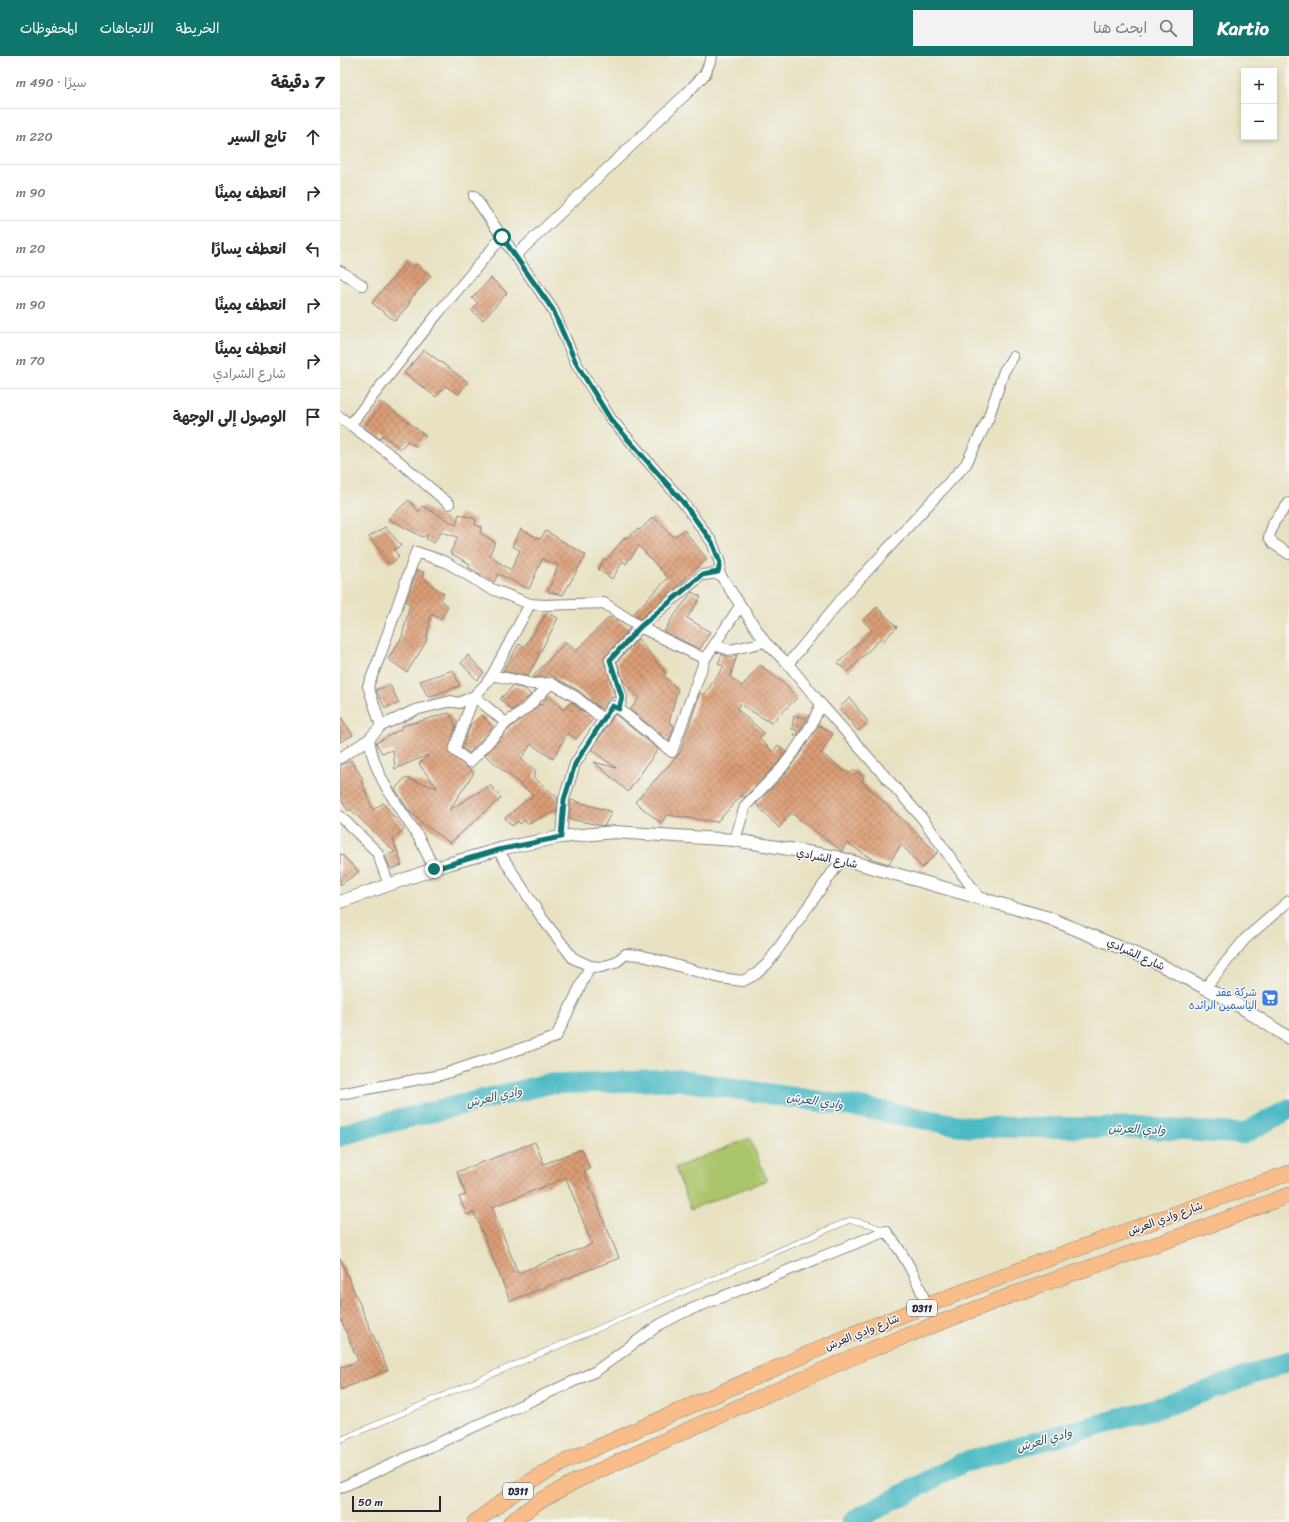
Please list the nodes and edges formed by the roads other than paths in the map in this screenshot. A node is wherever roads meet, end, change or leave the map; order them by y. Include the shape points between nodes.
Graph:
1 (712, 56) edge
2 (474, 196) dead end
3 (502, 237) junction
4 (515, 256) junction
5 (340, 271) edge
6 (362, 285) dead end
7 (1013, 357) dead end
8 (340, 417) edge
9 (350, 424) junction
10 (1289, 503) edge
11 (449, 504) dead end
12 (1289, 554) edge
13 (718, 572) junction
14 (530, 604) junction
15 (740, 606) junction
16 (640, 627) junction
17 (765, 642) junction
18 (714, 645) junction
19 (705, 659) junction
20 (788, 664) junction
21 (492, 674) junction
22 (551, 683) junction
23 (474, 696) junction
24 (821, 704) junction
25 (619, 709) junction
26 (604, 720) junction
27 (506, 723) junction
28 (381, 726) junction
29 (369, 740) junction
30 (340, 758) edge
31 (340, 816) edge
32 (561, 837) junction
33 (735, 840) junction
34 (498, 850) junction
35 (842, 859) junction
36 (434, 869) junction
37 (389, 885) junction
38 (981, 900) junction
39 (1289, 901) edge
40 (340, 902) edge
41 (590, 966) junction
42 (1205, 988) junction
43 (1289, 1038) edge
44 (340, 1094) edge
45 (1289, 1173) edge
46 (1289, 1195) edge
47 (886, 1231) junction
48 (927, 1306) junction
49 (340, 1440) edge
50 (340, 1488) edge
51 (475, 1522) edge
52 (511, 1522) edge

1 - 4 street via 705,74 686,94
2 - 3 street
3 - 4 street
3 - 9 street
4 - 13 street via 553,310 576,363 611,420 682,501 712,542 720,563
5 - 6 street
7 - 20 street via 1004,371 988,419 966,464 844,596
8 - 9 street
9 - 11 street
10 - 12 street via 1274,522 1269,536 1274,544
13 - 15 street
13 - 16 street via 702,575
14 - 16 street via 604,602
14 - 21 street
14 - 28 street via 487,587 446,562 416,552 368,686
15 - 17 street
15 - 18 street
16 - 19 street
16 - 25 street via 610,660 622,697
17 - 18 street via 730,650
17 - 20 street
18 - 19 street
19 - 25 street via 672,752
20 - 24 street
21 - 22 street via 532,684
21 - 23 street via 485,686
22 - 26 street via 576,697
22 - 27 street
23 - 27 street
23 - 27 street via 454,750 470,762
23 - 28 street via 460,703 451,701 415,710
24 - 33 street via 811,726 794,752 745,806
24 - 38 street via 922,818
25 - 26 street via 612,706
26 - 32 street via 575,764 564,800
28 - 29 street
29 - 30 street
29 - 36 street via 371,755 388,793 417,834
31 - 37 street via 377,852
32 - 33 street, شارع الشرادي via 615,832
32 - 34 street, شارع الشرادي
33 - 35 street, شارع الشرادي
34 - 36 street, شارع الشرادي
34 - 41 street via 542,918 573,958
35 - 38 street, شارع الشرادي
35 - 41 street via 768,963 743,981 720,978 640,955 626,954 615,963 601,967
36 - 37 street, شارع الشرادي
37 - 40 street, شارع الشرادي
38 - 42 street, شارع الشرادي via 1050,918 1157,963
39 - 42 street via 1244,939
41 - 44 street via 556,1037 441,1076
42 - 43 street, شارع الشرادي
45 - 48 main road, شارع وادي العرش / D311 via 1043,1261
46 - 52 main road, شارع وادي العرش / D311 via 1014,1294 867,1351 574,1482 538,1502
47 - 48 street via 900,1248 918,1281
47 - 49 lane via 850,1220
47 - 50 street via 682,1313 659,1325 596,1371
48 - 51 main road, شارع وادي العرش / D311 via 855,1333 564,1462 526,1484

